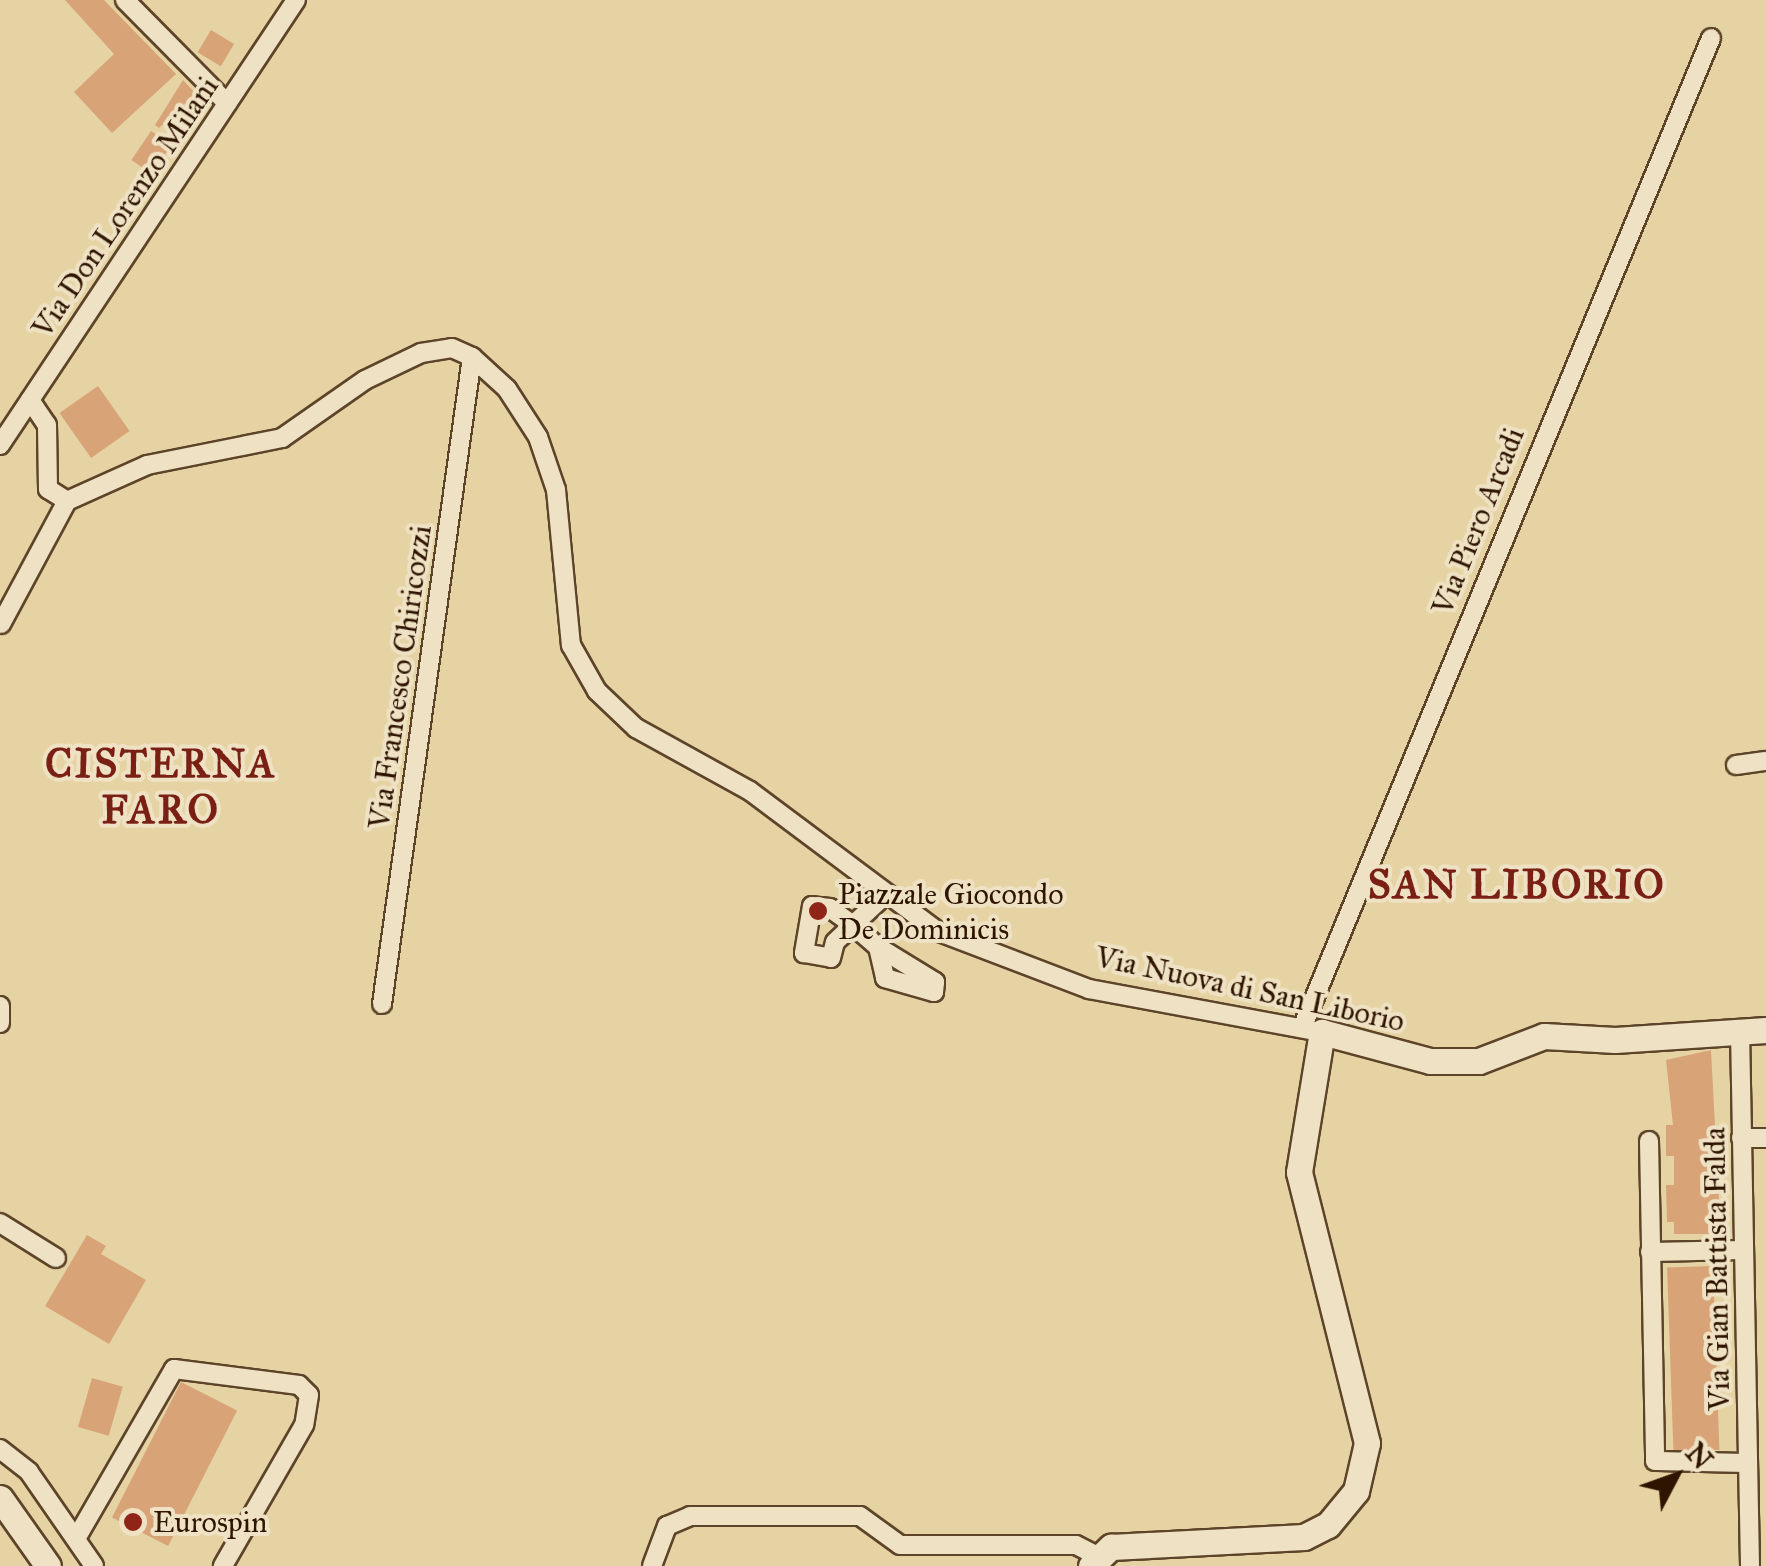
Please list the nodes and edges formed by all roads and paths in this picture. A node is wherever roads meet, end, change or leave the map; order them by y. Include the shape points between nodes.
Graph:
1 (125, 0) edge
2 (296, 0) edge
3 (1711, 38) dead end
4 (227, 103) junction
5 (472, 357) junction
6 (30, 400) junction
7 (0, 444) edge
8 (68, 501) junction
9 (0, 624) edge
10 (1766, 761) edge
11 (1736, 765) dead end
12 (884, 896) junction
13 (878, 947) dead end
14 (382, 1004) dead end
15 (0, 1006) edge
16 (0, 1023) edge
17 (1312, 1030) junction
18 (1740, 1030) junction
19 (1766, 1030) edge
20 (1741, 1138) junction
21 (1766, 1138) edge
22 (1649, 1141) dead end
23 (0, 1223) edge
24 (1744, 1250) junction
25 (1650, 1252) junction
26 (56, 1258) dead end
27 (1746, 1362) junction
28 (1766, 1362) edge
29 (0, 1450) edge
30 (1748, 1463) junction
31 (0, 1498) edge
32 (78, 1538) junction
33 (1094, 1560) edge
34 (652, 1565) edge
35 (48, 1566) edge
36 (94, 1566) edge
37 (223, 1566) edge
38 (634, 1566) edge
39 (1750, 1566) edge

1 - 4 street
2 - 4 street, Via Don Lorenzo Milani
3 - 17 street, Via Piero Arcadi
4 - 6 street, Via Don Lorenzo Milani
5 - 8 street via 452,348 421,353 365,380 282,438 148,464
5 - 12 street, Via Nuova di San Liborio via 506,389 538,438 556,490 571,645 597,691 636,728 750,791
5 - 14 street, Via Francesco Chiricozzi
6 - 7 street, Via Don Lorenzo Milani
6 - 8 street via 46,425 48,490
8 - 9 street
10 - 11 street
12 - 13 street via 854,924
12 - 17 street, Via Nuova di San Liborio via 937,932 1029,971 1182,1010
15 - 16 street
17 - 18 street, Via Nuova di San Liborio via 1430,1061 1479,1061 1544,1036 1615,1040
17 - 33 street via 1299,1172 1368,1443 1356,1491 1328,1525 1284,1543 1128,1546
18 - 19 street, Via Nuova di San Liborio
18 - 20 street, Via Gian Battista Falda
20 - 21 street
20 - 24 street, Via Gian Battista Falda
22 - 25 street
23 - 26 street
24 - 25 street
24 - 27 street, Via Gian Battista Falda
25 - 30 street via 1654,1461
27 - 28 street
27 - 30 street, Via Gian Battista Falda
29 - 32 street via 30,1472
30 - 39 street, Via Gian Battista Falda
31 - 35 street
32 - 36 street
32 - 37 street via 174,1369 299,1385 309,1395 304,1425
33 - 34 street via 1076,1545 900,1545 860,1516 690,1516 667,1526
34 - 38 street

